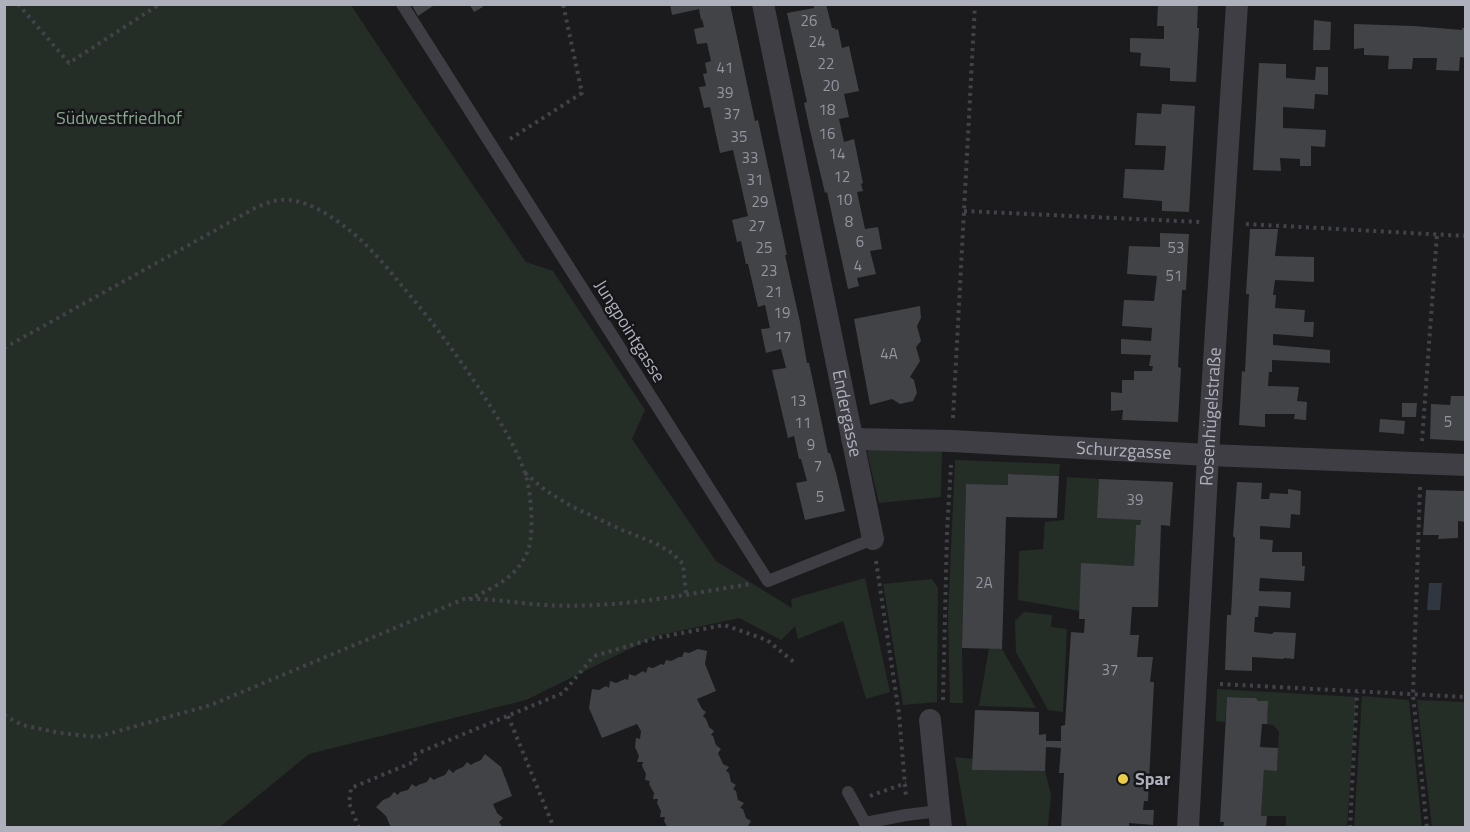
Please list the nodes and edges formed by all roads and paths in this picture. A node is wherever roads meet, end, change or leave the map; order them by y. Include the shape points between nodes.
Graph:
1 (18, 4) edge
2 (160, 4) edge
3 (402, 4) edge
4 (563, 4) edge
5 (763, 4) edge
6 (975, 4) edge
7 (1237, 4) edge
8 (494, 149) junction
9 (964, 211) junction
10 (1223, 223) junction
11 (1437, 234) junction
12 (1466, 236) edge
13 (4, 348) edge
14 (852, 439) junction
15 (952, 441) junction
16 (1208, 455) junction
17 (1420, 463) junction
18 (1466, 465) edge
19 (525, 473) junction
20 (873, 539) junction
21 (768, 581) junction
22 (686, 594) junction
23 (469, 599) junction
24 (795, 663) dead end
25 (1196, 683) junction
26 (1357, 692) junction
27 (1413, 695) junction
28 (1466, 697) edge
29 (4, 716) edge
30 (508, 716) junction
31 (930, 720) joint
32 (906, 783) junction
33 (850, 797) joint
34 (906, 815) junction
35 (940, 819) edge
36 (862, 826) edge
37 (359, 828) edge
38 (554, 828) edge
39 (1188, 828) edge
40 (1350, 828) edge
41 (1427, 828) edge

1 - 2 path via 69,63
3 - 8 lane, Jungpointgasse
4 - 8 path via 582,93
5 - 14 street, Endergasse
6 - 9 path
7 - 10 street, Rosenhügelstraße
8 - 21 lane, Jungpointgasse
9 - 10 path
9 - 15 path
10 - 11 path
10 - 16 street, Rosenhügelstraße
11 - 12 path
11 - 17 path
13 - 19 path via 256,207 272,201 299,202 349,230 403,286 492,409
14 - 15 street, Schurzgasse
14 - 20 street, Endergasse
15 - 16 street, Schurzgasse
15 - 31 path via 943,702
16 - 17 street, Schurzgasse
16 - 25 street, Rosenhügelstraße
17 - 18 street, Schurzgasse
17 - 27 path
19 - 22 path via 571,506 672,553 683,564
19 - 23 path via 531,516 529,547 511,576
20 - 21 lane
20 - 32 path
21 - 22 path
22 - 23 path via 609,604 547,605
23 - 29 path via 211,705 97,736 22,725
24 - 30 path via 767,640 724,626 667,636 594,656 563,693
25 - 26 path
25 - 39 street, Rosenhügelstraße
26 - 27 path
26 - 40 path
27 - 28 path
27 - 41 path
30 - 37 path via 413,755 416,761 351,788 349,803
30 - 38 path
31 - 35 street
32 - 33 path
32 - 34 path
33 - 36 lane
34 - 35 lane
34 - 36 lane

